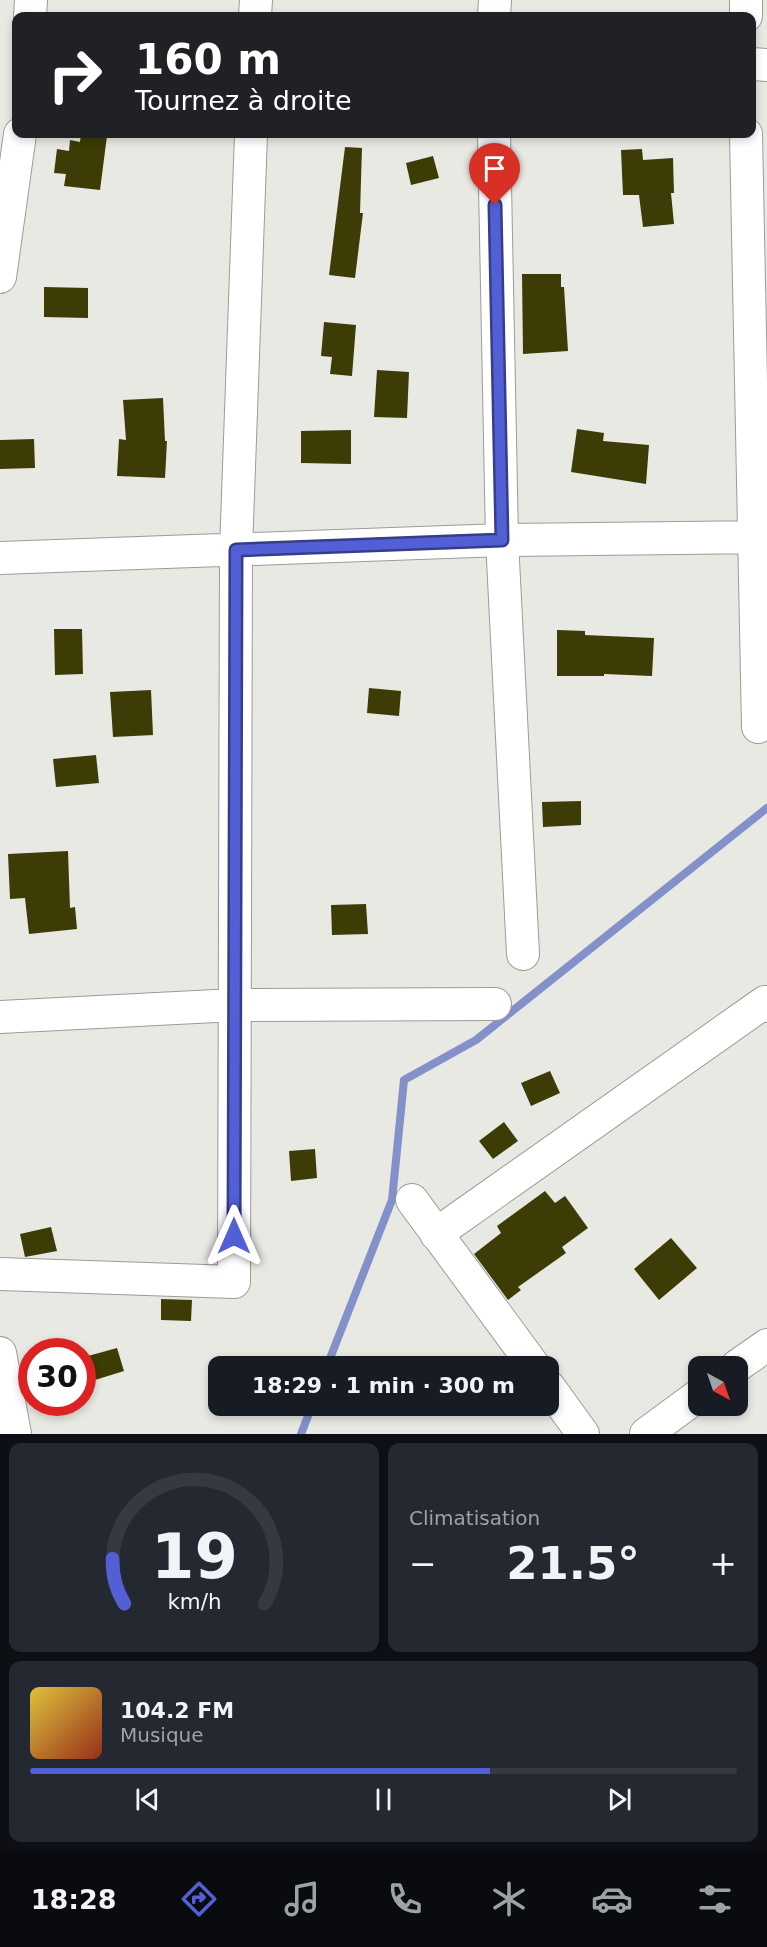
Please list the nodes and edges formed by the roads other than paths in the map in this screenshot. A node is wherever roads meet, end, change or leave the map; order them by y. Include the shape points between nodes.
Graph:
1 (13, 138) edge
2 (251, 138) edge
3 (494, 138) edge
4 (746, 138) edge
5 (0, 277) edge
6 (760, 537) edge
7 (502, 540) junction
8 (236, 550) junction
9 (0, 558) edge
10 (758, 727) dead end
11 (523, 954) dead end
12 (495, 1004) dead end
13 (235, 1005) junction
14 (767, 1006) edge
15 (0, 1017) edge
16 (412, 1200) dead end
17 (436, 1234) junction
18 (0, 1274) edge
19 (767, 1345) edge
20 (0, 1353) edge
21 (527, 1356) edge
22 (748, 1358) edge
23 (559, 1401) edge
24 (688, 1403) edge
25 (15, 1434) edge
26 (583, 1434) edge
27 (646, 1434) edge

1 - 5 street
2 - 8 street
3 - 7 street
4 - 6 street
6 - 7 street
6 - 10 street
7 - 8 street
7 - 11 street
8 - 9 street
8 - 13 street
12 - 13 street
13 - 15 street
13 - 18 street via 234,1282
14 - 17 street via 765,1002
16 - 17 street
17 - 21 street
19 - 22 street
20 - 25 street
23 - 26 street
24 - 27 street

